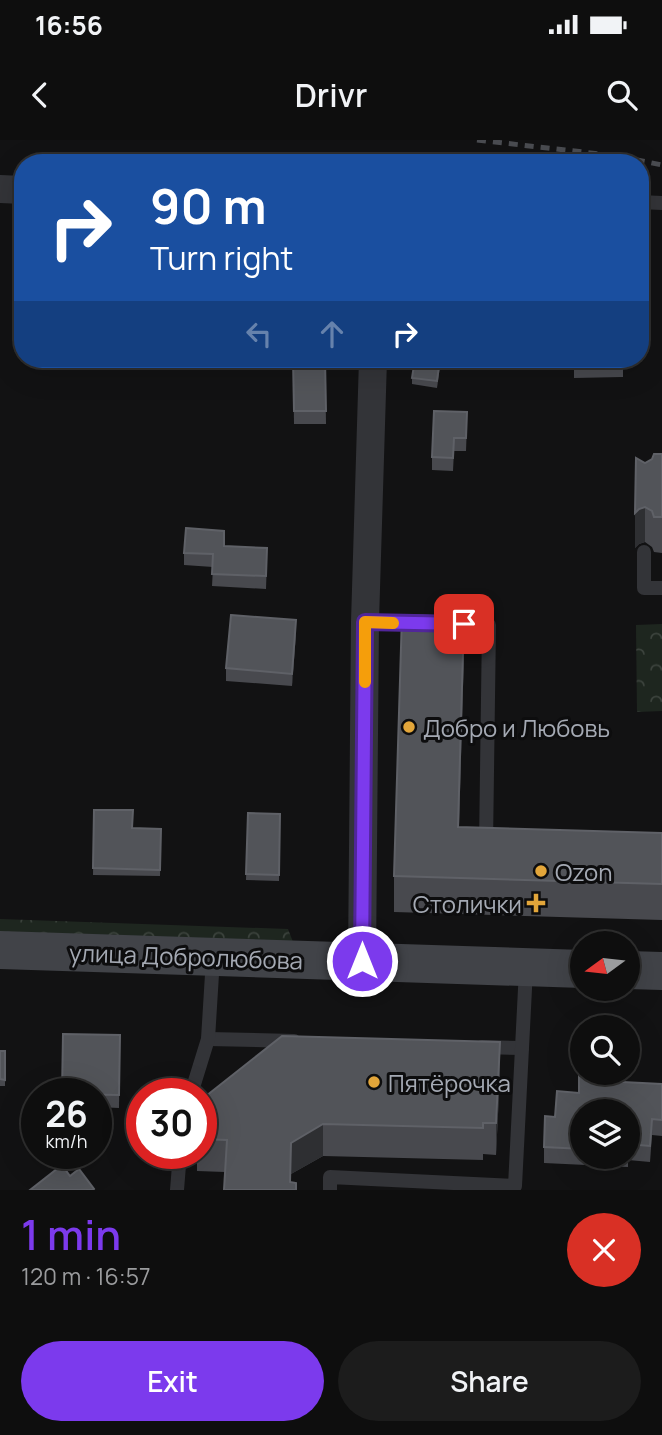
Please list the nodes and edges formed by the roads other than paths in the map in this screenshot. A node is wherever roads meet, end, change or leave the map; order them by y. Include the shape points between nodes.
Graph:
1 (373, 368) edge
2 (644, 552) dead end
3 (662, 588) edge
4 (365, 622) junction
5 (498, 845) edge
6 (0, 950) edge
7 (213, 957) junction
8 (362, 961) junction
9 (526, 967) junction
10 (570, 969) edge
11 (640, 970) edge
12 (662, 971) edge
13 (208, 1039) junction
14 (306, 1042) edge
15 (474, 1046) edge
16 (522, 1048) junction
17 (196, 1078) edge
18 (179, 1169) edge
19 (177, 1190) edge
20 (330, 1190) edge

1 - 4 street
2 - 3 lane via 644,588
4 - 5 lane via 489,625 484,845
4 - 8 street
6 - 7 street, улица Добролюбова
7 - 8 street, улица Добролюбова
7 - 13 lane
8 - 9 street, улица Добролюбова
9 - 10 street, улица Добролюбова
9 - 16 lane
11 - 12 street
13 - 14 lane
13 - 17 lane
15 - 16 lane
16 - 20 lane via 515,1186 330,1177
18 - 19 lane

